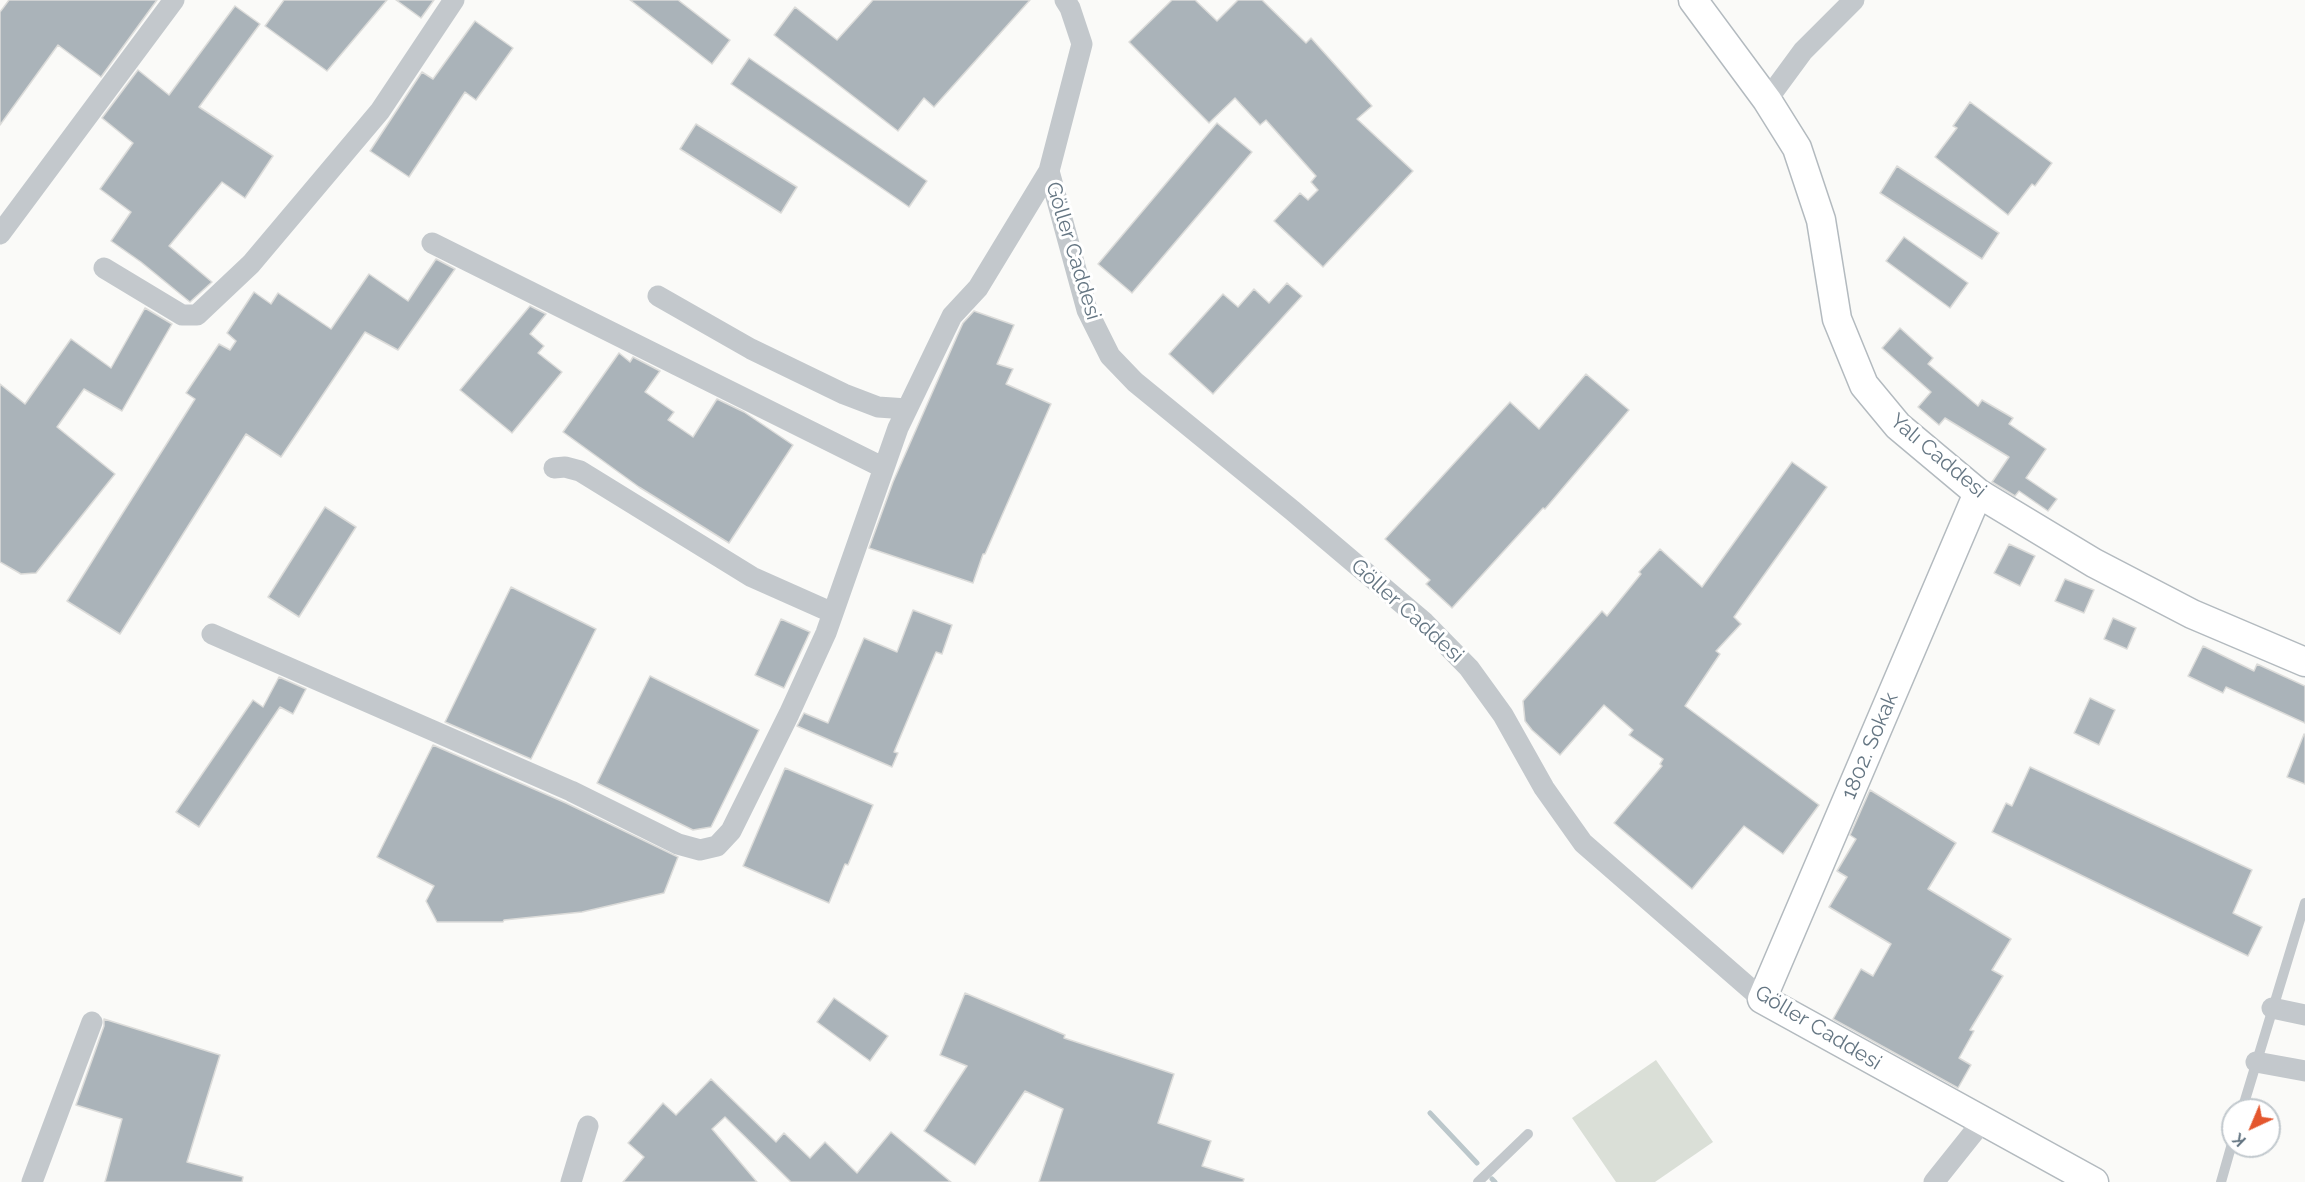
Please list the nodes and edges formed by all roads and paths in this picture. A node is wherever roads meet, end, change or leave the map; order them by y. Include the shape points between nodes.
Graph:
1 (174, 0) edge
2 (454, 0) edge
3 (1065, 0) edge
4 (1693, 0) edge
5 (1854, 0) edge
6 (1767, 100) junction
7 (1048, 171) junction
8 (0, 234) edge
9 (432, 243) dead end
10 (104, 268) dead end
11 (658, 296) dead end
12 (907, 409) junction
13 (554, 468) dead end
14 (884, 468) junction
15 (1978, 493) junction
16 (833, 613) junction
17 (212, 634) dead end
18 (2305, 662) edge
19 (2305, 903) edge
20 (1762, 999) junction
21 (2272, 1008) junction
22 (2305, 1015) edge
23 (92, 1022) dead end
24 (2256, 1062) junction
25 (2305, 1071) edge
26 (2246, 1098) edge
27 (1982, 1122) junction
28 (588, 1126) dead end
29 (1528, 1134) dead end
30 (2228, 1158) edge
31 (32, 1182) edge
32 (571, 1182) edge
33 (1478, 1182) edge
34 (1934, 1182) edge
35 (2094, 1182) edge
36 (2221, 1182) edge

1 - 8 street
2 - 10 street via 380,111 251,264 197,315 182,315
3 - 7 street, Göller Caddesi via 1082,44
4 - 6 street, Yalı Caddesi
5 - 6 street via 1803,51
6 - 15 street, Yalı Caddesi via 1797,148 1821,220 1837,319 1864,385 1898,426
7 - 12 street via 978,288 952,316
7 - 20 street, Göller Caddesi via 1088,310 1110,356 1135,382 1424,622 1469,668 1503,715 1544,788 1583,843
9 - 14 street
11 - 12 street via 751,350 843,394 878,407
12 - 14 street
13 - 16 street via 580,471 752,577
14 - 16 street
15 - 18 street, Yalı Caddesi via 2094,563 2182,609
15 - 20 street, 1802. Sokak
16 - 17 street via 731,831 717,846 700,850 678,844 570,791
19 - 21 lane
20 - 27 street, Göller Caddesi
21 - 22 street
21 - 24 lane
23 - 31 street
24 - 25 street
24 - 26 lane
27 - 34 street
27 - 35 street, Göller Caddesi
28 - 32 street
29 - 33 lane
30 - 36 lane

